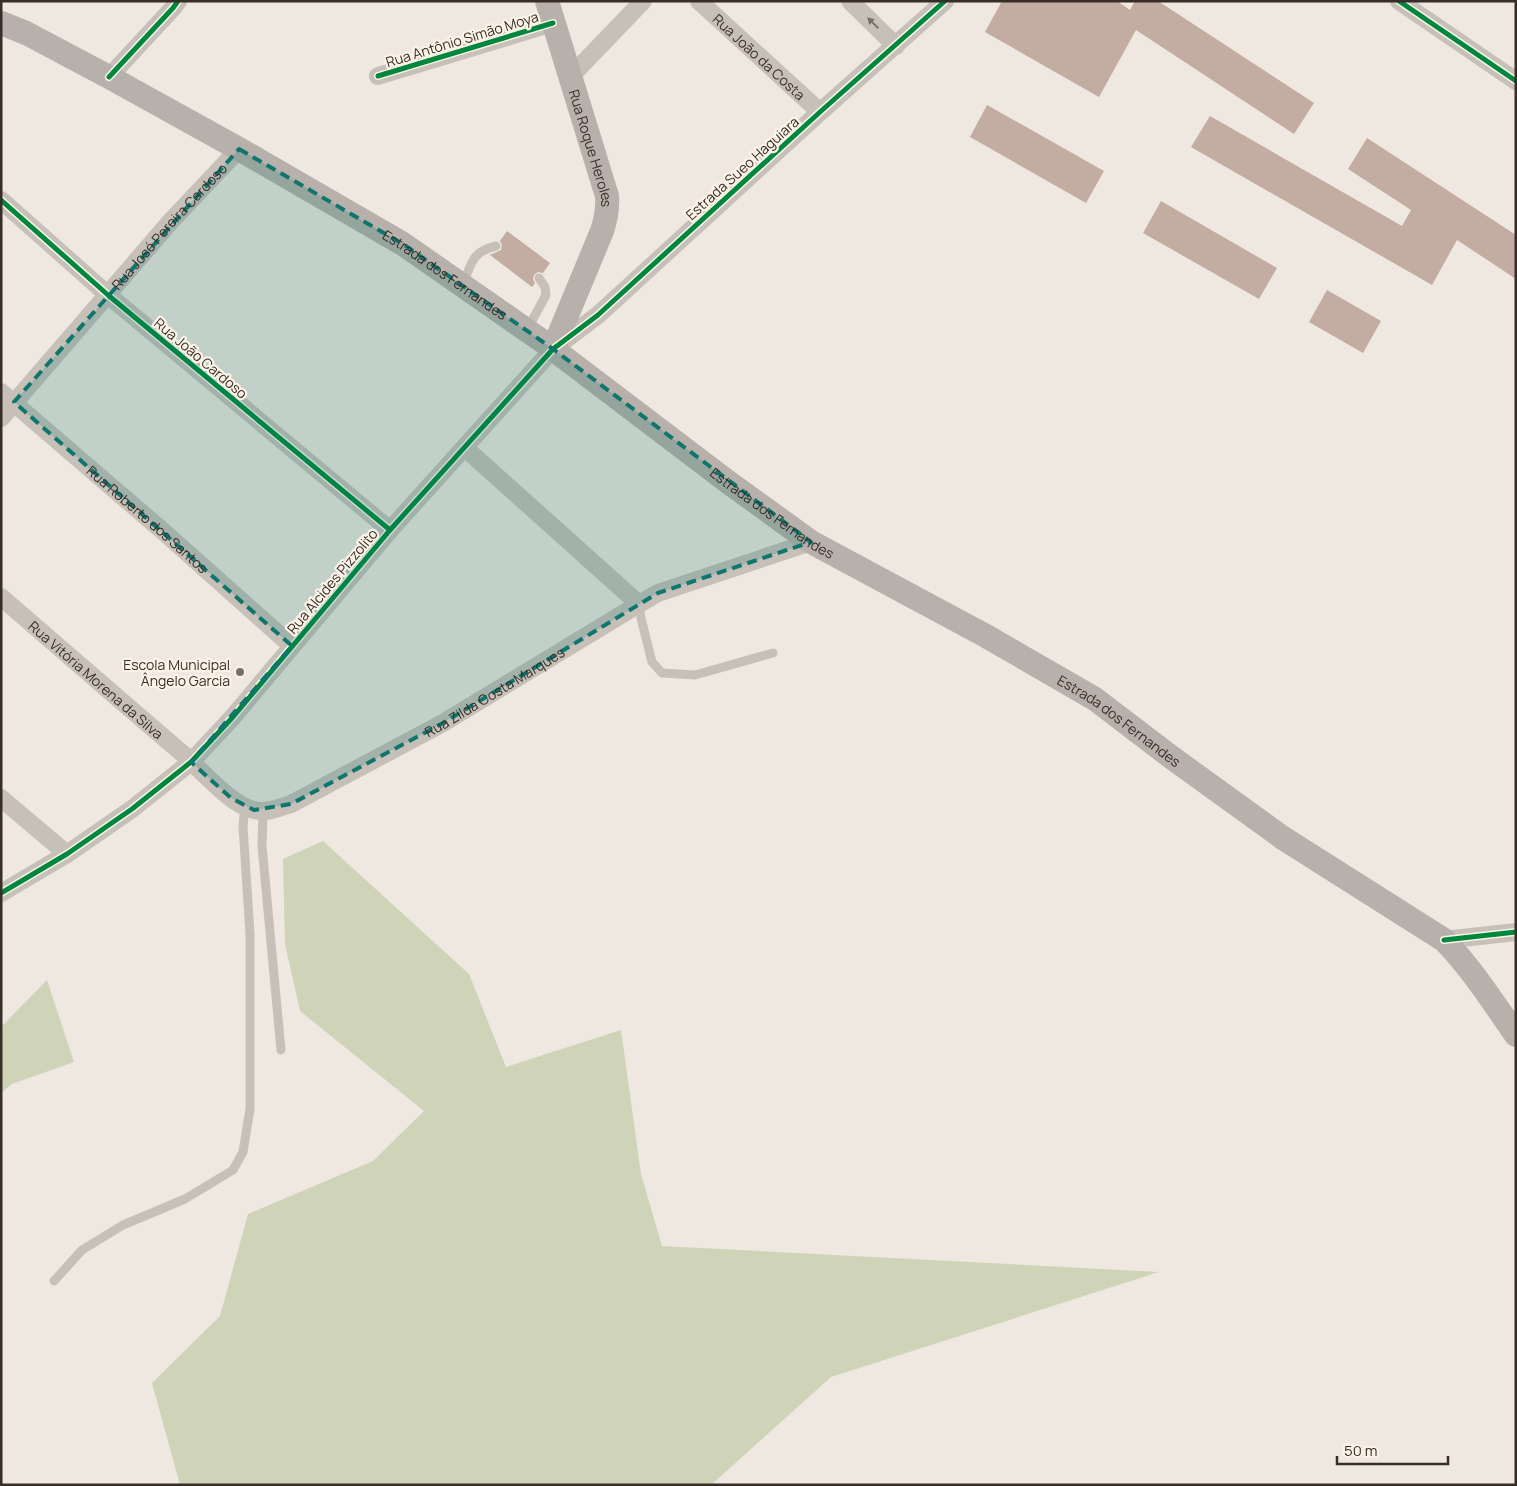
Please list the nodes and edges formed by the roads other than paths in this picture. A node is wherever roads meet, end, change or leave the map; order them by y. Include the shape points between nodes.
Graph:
1 (178, 1) edge
2 (643, 1) edge
3 (698, 1) edge
4 (850, 1) edge
5 (945, 1) edge
6 (1399, 1) edge
7 (550, 12) edge
8 (1, 23) edge
9 (896, 46) junction
10 (378, 76) dead end
11 (571, 76) junction
12 (110, 77) junction
13 (1516, 81) edge
14 (820, 112) junction
15 (239, 149) junction
16 (1, 200) edge
17 (496, 246) dead end
18 (539, 278) dead end
19 (463, 285) junction
20 (108, 295) junction
21 (527, 330) junction
22 (553, 349) junction
23 (8, 397) edge
24 (1, 418) edge
25 (465, 448) junction
26 (390, 530) junction
27 (811, 542) junction
28 (1, 597) edge
29 (639, 604) junction
30 (292, 646) junction
31 (773, 653) dead end
32 (191, 762) junction
33 (1, 798) edge
34 (245, 806) junction
35 (263, 811) junction
36 (66, 854) junction
37 (1, 893) edge
38 (1516, 932) edge
39 (1444, 940) junction
40 (1516, 1035) edge
41 (281, 1050) dead end
42 (54, 1281) dead end

1 - 12 street
2 - 11 street
3 - 14 street, Rua João da Costa
9 -> 4 street
5 - 9 street, Estrada Sueo Haguiara
6 - 13 street
7 - 10 street, Rua Antônio Simão Moya
7 - 11 main road, Rua Roque Heroles
8 - 12 main road, Estrada dos Fernandes
9 - 14 street, Estrada Sueo Haguiara
11 - 22 main road, Rua Roque Heroles via 608,206 602,231
12 - 15 main road, Estrada dos Fernandes
14 - 22 street, Estrada Sueo Haguiara via 598,315
15 - 19 main road, Estrada dos Fernandes via 403,244
15 - 20 street, Rua José Pereira Cardoso via 171,221
16 - 20 street, Rua João Cardoso
17 - 19 lane via 476,254
18 - 21 lane via 546,295
19 - 21 main road, Estrada dos Fernandes
20 - 23 street, Rua José Pereira Cardoso
20 - 26 street, Rua João Cardoso
21 - 22 main road, Estrada dos Fernandes
22 - 25 street, Rua Alcides Pizzolito
22 - 27 main road, Estrada dos Fernandes
23 - 24 street, Rua José Pereira Cardoso
23 - 30 street, Rua Roberto dos Santos
25 - 26 street, Rua Alcides Pizzolito
25 - 29 street
26 - 30 street, Rua Alcides Pizzolito
27 - 29 street, Rua Zilda Costa Marques via 658,593
27 - 39 main road, Estrada dos Fernandes via 1095,699 1284,838
28 - 32 street, Rua Vitória Morena da Silva
29 - 31 lane via 652,662 662,673 695,675
29 - 35 street, Rua Zilda Costa Marques via 443,723 291,804
30 - 32 street, Rua Alcides Pizzolito
32 - 34 street, Rua Zilda Costa Marques via 231,798
32 - 36 street, Rua Alcides Pizzolito via 132,809
33 - 36 street
34 - 35 street, Rua Zilda Costa Marques
34 - 42 lane via 243,826 250,934 250,1109 243,1152 234,1170 185,1199 123,1225 82,1250
35 - 41 lane via 262,846
36 - 37 street, Rua Alcides Pizzolito
38 - 39 street
39 - 40 main road, Estrada dos Fernandes via 1487,992

